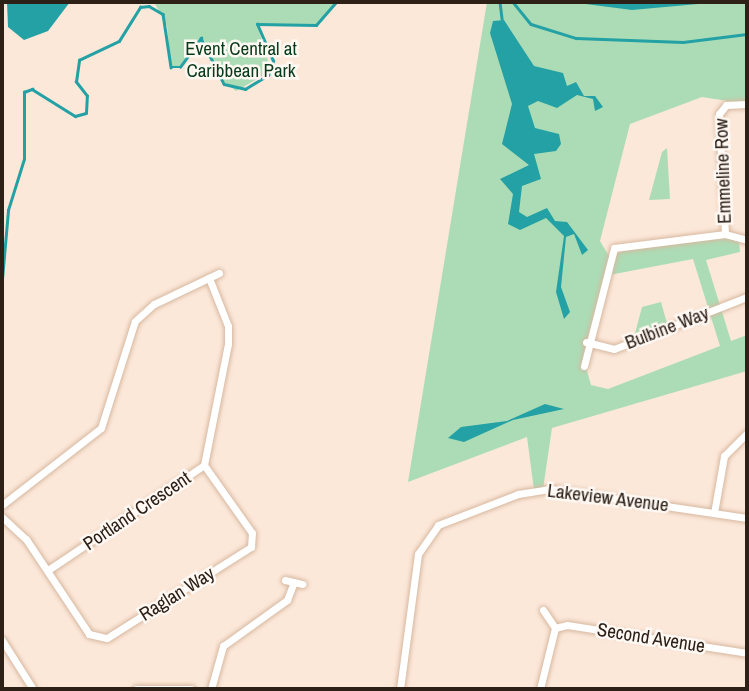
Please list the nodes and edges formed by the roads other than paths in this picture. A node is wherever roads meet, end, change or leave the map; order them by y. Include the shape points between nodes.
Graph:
1 (747, 104) edge
2 (725, 234) junction
3 (747, 240) edge
4 (219, 273) dead end
5 (209, 278) junction
6 (747, 297) edge
7 (586, 342) junction
8 (584, 366) dead end
9 (747, 433) edge
10 (204, 465) junction
11 (2, 505) edge
12 (714, 513) junction
13 (2, 517) edge
14 (747, 518) edge
15 (48, 570) junction
16 (285, 580) dead end
17 (294, 582) junction
18 (303, 583) dead end
19 (542, 610) dead end
20 (555, 628) junction
21 (2, 640) edge
22 (747, 653) edge
23 (33, 689) edge
24 (135, 689) edge
25 (191, 689) edge
26 (211, 689) edge
27 (400, 689) edge
28 (540, 689) edge

1 - 2 street, Emmeline Row via 726,105 719,114
2 - 3 street
2 - 7 street, Emmeline Row via 614,248
4 - 5 street
5 - 10 street, Portland Crescent via 228,326 228,344
5 - 11 street via 135,321 101,428
6 - 7 street, Bulbine Way via 612,349
7 - 8 street, Emmeline Row
9 - 12 street via 724,456
10 - 15 street, Portland Crescent
10 - 15 street, Raglan Way via 218,477 253,544 97,639
12 - 14 street, Lakeview Avenue
12 - 27 street, Lakeview Avenue via 551,489 518,494 438,525 418,554
13 - 15 street
16 - 17 street
17 - 18 street
17 - 26 street via 287,600 223,646
19 - 20 street
20 - 22 street, Second Avenue via 568,625
20 - 28 street
21 - 23 street
24 - 25 street

